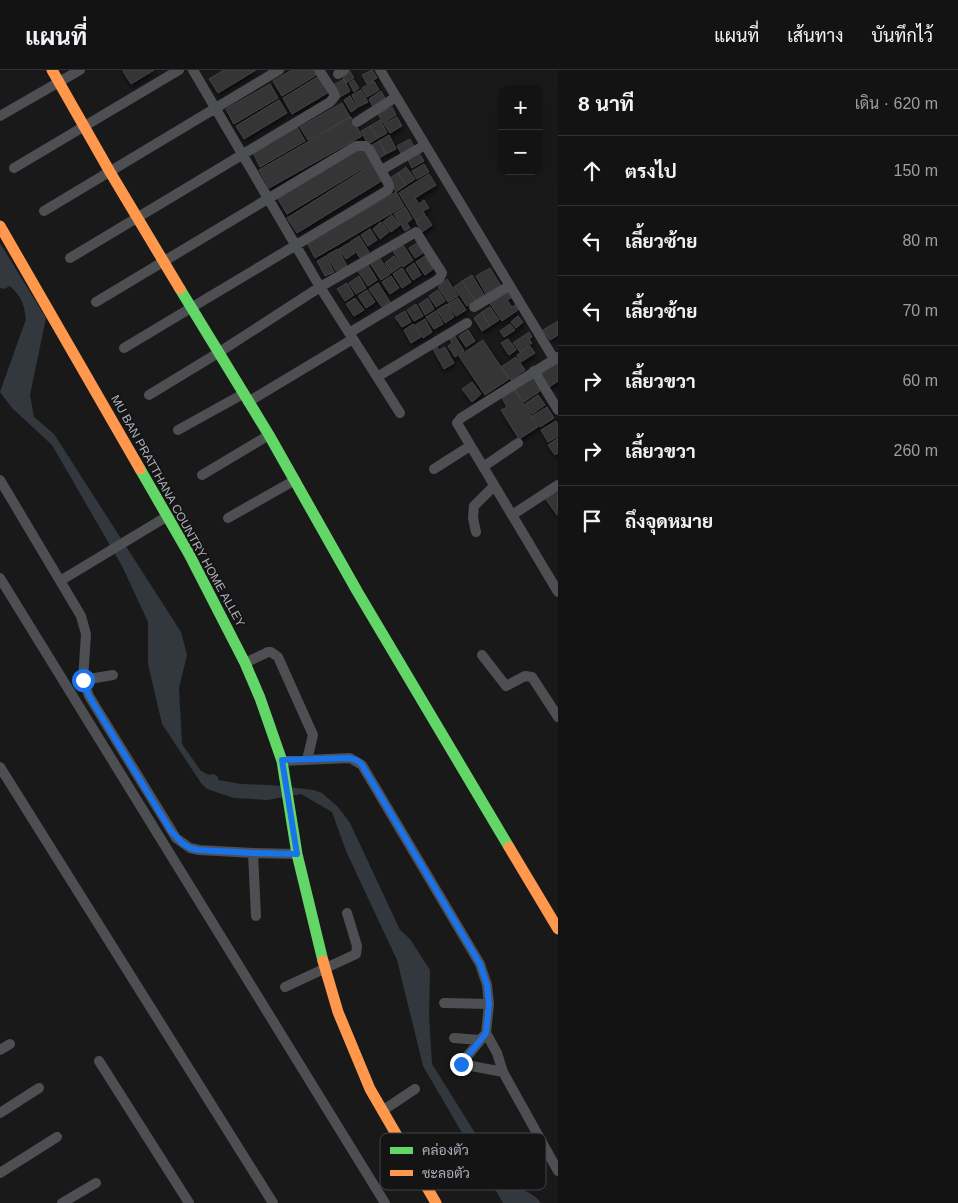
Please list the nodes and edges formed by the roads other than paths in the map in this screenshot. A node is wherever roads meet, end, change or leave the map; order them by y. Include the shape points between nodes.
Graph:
1 (52, 70) edge
2 (80, 70) edge
3 (179, 70) edge
4 (193, 70) edge
5 (280, 70) edge
6 (319, 70) edge
7 (380, 70) edge
8 (59, 82) junction
9 (396, 97) junction
10 (215, 109) junction
11 (0, 116) edge
12 (357, 122) dead end
13 (84, 126) junction
14 (425, 145) junction
15 (243, 154) junction
16 (14, 168) dead end
17 (384, 168) dead end
18 (110, 172) junction
19 (268, 199) junction
20 (44, 211) dead end
21 (137, 217) junction
22 (0, 226) edge
23 (296, 246) junction
24 (70, 258) dead end
25 (163, 262) junction
26 (509, 286) junction
27 (320, 287) junction
28 (96, 302) dead end
29 (474, 307) dead end
30 (191, 308) junction
31 (467, 323) dead end
32 (351, 336) junction
33 (124, 348) dead end
34 (218, 353) junction
35 (556, 358) edge
36 (534, 371) junction
37 (377, 377) junction
38 (149, 395) dead end
39 (246, 398) junction
40 (558, 410) edge
41 (400, 413) dead end
42 (178, 430) dead end
43 (269, 435) junction
44 (518, 443) dead end
45 (470, 446) junction
46 (483, 467) junction
47 (434, 468) dead end
48 (202, 475) dead end
49 (0, 480) edge
50 (295, 480) junction
51 (558, 485) edge
52 (494, 486) junction
53 (512, 515) junction
54 (166, 517) junction
55 (228, 518) dead end
56 (476, 532) dead end
57 (0, 578) edge
58 (60, 581) junction
59 (558, 592) edge
60 (482, 655) dead end
61 (245, 663) junction
62 (113, 675) dead end
63 (83, 680) junction
64 (558, 717) edge
65 (282, 760) junction
66 (307, 760) junction
67 (0, 767) edge
68 (253, 853) junction
69 (297, 854) junction
70 (347, 913) dead end
71 (256, 916) dead end
72 (558, 928) edge
73 (324, 968) junction
74 (285, 987) dead end
75 (444, 1003) dead end
76 (489, 1004) junction
77 (483, 1036) junction
78 (454, 1038) dead end
79 (10, 1044) dead end
80 (0, 1050) edge
81 (99, 1060) dead end
82 (503, 1072) junction
83 (40, 1088) dead end
84 (415, 1089) dead end
85 (382, 1111) junction
86 (0, 1112) edge
87 (395, 1133) edge
88 (537, 1133) edge
89 (57, 1137) dead end
90 (546, 1149) edge
91 (558, 1171) edge
92 (0, 1173) edge
93 (96, 1183) dead end
94 (428, 1190) edge
95 (62, 1203) edge
96 (189, 1203) edge
97 (273, 1203) edge
98 (385, 1203) edge
99 (436, 1203) edge

1 - 8 street
2 - 8 street
3 - 13 street
4 - 10 street
5 - 10 street
6 - 15 street via 334,93 333,100
7 - 9 street
8 - 11 street
8 - 13 street
9 - 12 street
9 - 14 street
10 - 15 street
10 - 18 street
13 - 16 street
13 - 18 street
14 - 17 street
14 - 26 street
15 - 19 street
15 - 21 street
18 - 20 street
18 - 21 street
19 - 23 street
19 - 23 street via 356,146 369,149 388,183 388,190
19 - 25 street
21 - 24 street
21 - 25 street
22 - 54 street, MU BAN PRATTHANA COUNTRY HOME ALLEY
23 - 27 street
23 - 30 street
25 - 28 street
25 - 30 street
26 - 29 street
26 - 35 street
27 - 32 street
27 - 32 street via 413,233 418,235 442,275
27 - 34 street
30 - 33 street
30 - 34 street
31 - 37 street
32 - 37 street
32 - 39 street
34 - 38 street
34 - 39 street
35 - 36 street
36 - 40 street
36 - 45 street via 458,420 458,426
37 - 41 street
39 - 42 street
39 - 43 street
43 - 48 street
43 - 50 street
44 - 46 street
45 - 46 street
45 - 47 street
46 - 52 street
49 - 58 street
50 - 55 street
50 - 72 street via 357,591
51 - 53 street
52 - 53 street
52 - 56 street via 474,506
53 - 59 street
54 - 58 street
54 - 61 street, MU BAN PRATTHANA COUNTRY HOME ALLEY via 189,554
57 - 98 street
58 - 63 street via 85,625
60 - 64 street via 506,686 525,676 532,676
61 - 65 street, MU BAN PRATTHANA COUNTRY HOME ALLEY
61 - 66 street via 268,652 278,656 312,735
62 - 63 street
63 - 68 street via 89,696 176,838 199,850
65 - 66 street
65 - 69 street, MU BAN PRATTHANA COUNTRY HOME ALLEY
66 - 76 street via 350,758 362,765 480,964
67 - 97 street
68 - 69 street
68 - 71 street
69 - 73 street, MU BAN PRATTHANA COUNTRY HOME ALLEY
70 - 73 street via 357,946 356,954
73 - 74 street
73 - 85 street, MU BAN PRATTHANA COUNTRY HOME ALLEY via 338,1012
75 - 76 street
76 - 77 street
77 - 78 street
77 - 82 street via 497,1053
77 - 82 street via 461,1064
79 - 80 street
81 - 96 street
82 - 88 street
83 - 86 street
84 - 85 street
85 - 87 street, MU BAN PRATTHANA COUNTRY HOME ALLEY
89 - 92 street
90 - 91 street
93 - 95 street
94 - 99 street, MU BAN PRATTHANA COUNTRY HOME ALLEY

